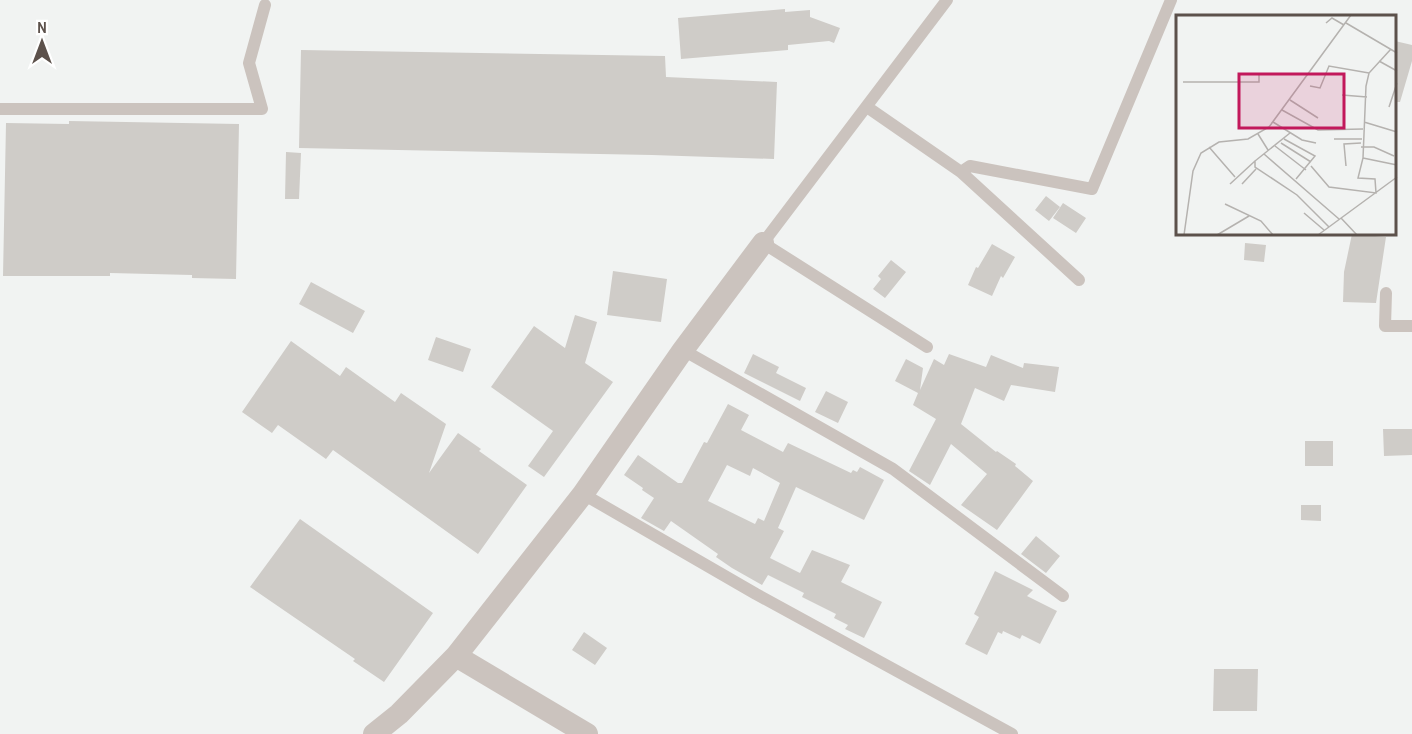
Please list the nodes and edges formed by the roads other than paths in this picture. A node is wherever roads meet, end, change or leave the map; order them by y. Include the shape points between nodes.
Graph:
1 (947, 0) edge
2 (1171, 0) edge
3 (265, 5) dead end
4 (867, 107) junction
5 (0, 109) edge
6 (961, 172) junction
7 (763, 243) junction
8 (1079, 280) dead end
9 (1386, 293) dead end
10 (1412, 326) edge
11 (927, 347) dead end
12 (683, 350) junction
13 (583, 494) junction
14 (1063, 596) dead end
15 (456, 656) junction
16 (374, 734) edge
17 (587, 734) edge
18 (1012, 734) edge

1 - 4 lane
2 - 6 lane via 1092,189 970,166
3 - 5 lane via 249,63 262,109
4 - 6 lane
4 - 7 lane
6 - 8 lane
7 - 11 lane
7 - 12 street
9 - 10 lane via 1385,326
12 - 13 street
12 - 14 lane via 893,469
13 - 15 street
13 - 18 lane
15 - 16 street
15 - 17 street

